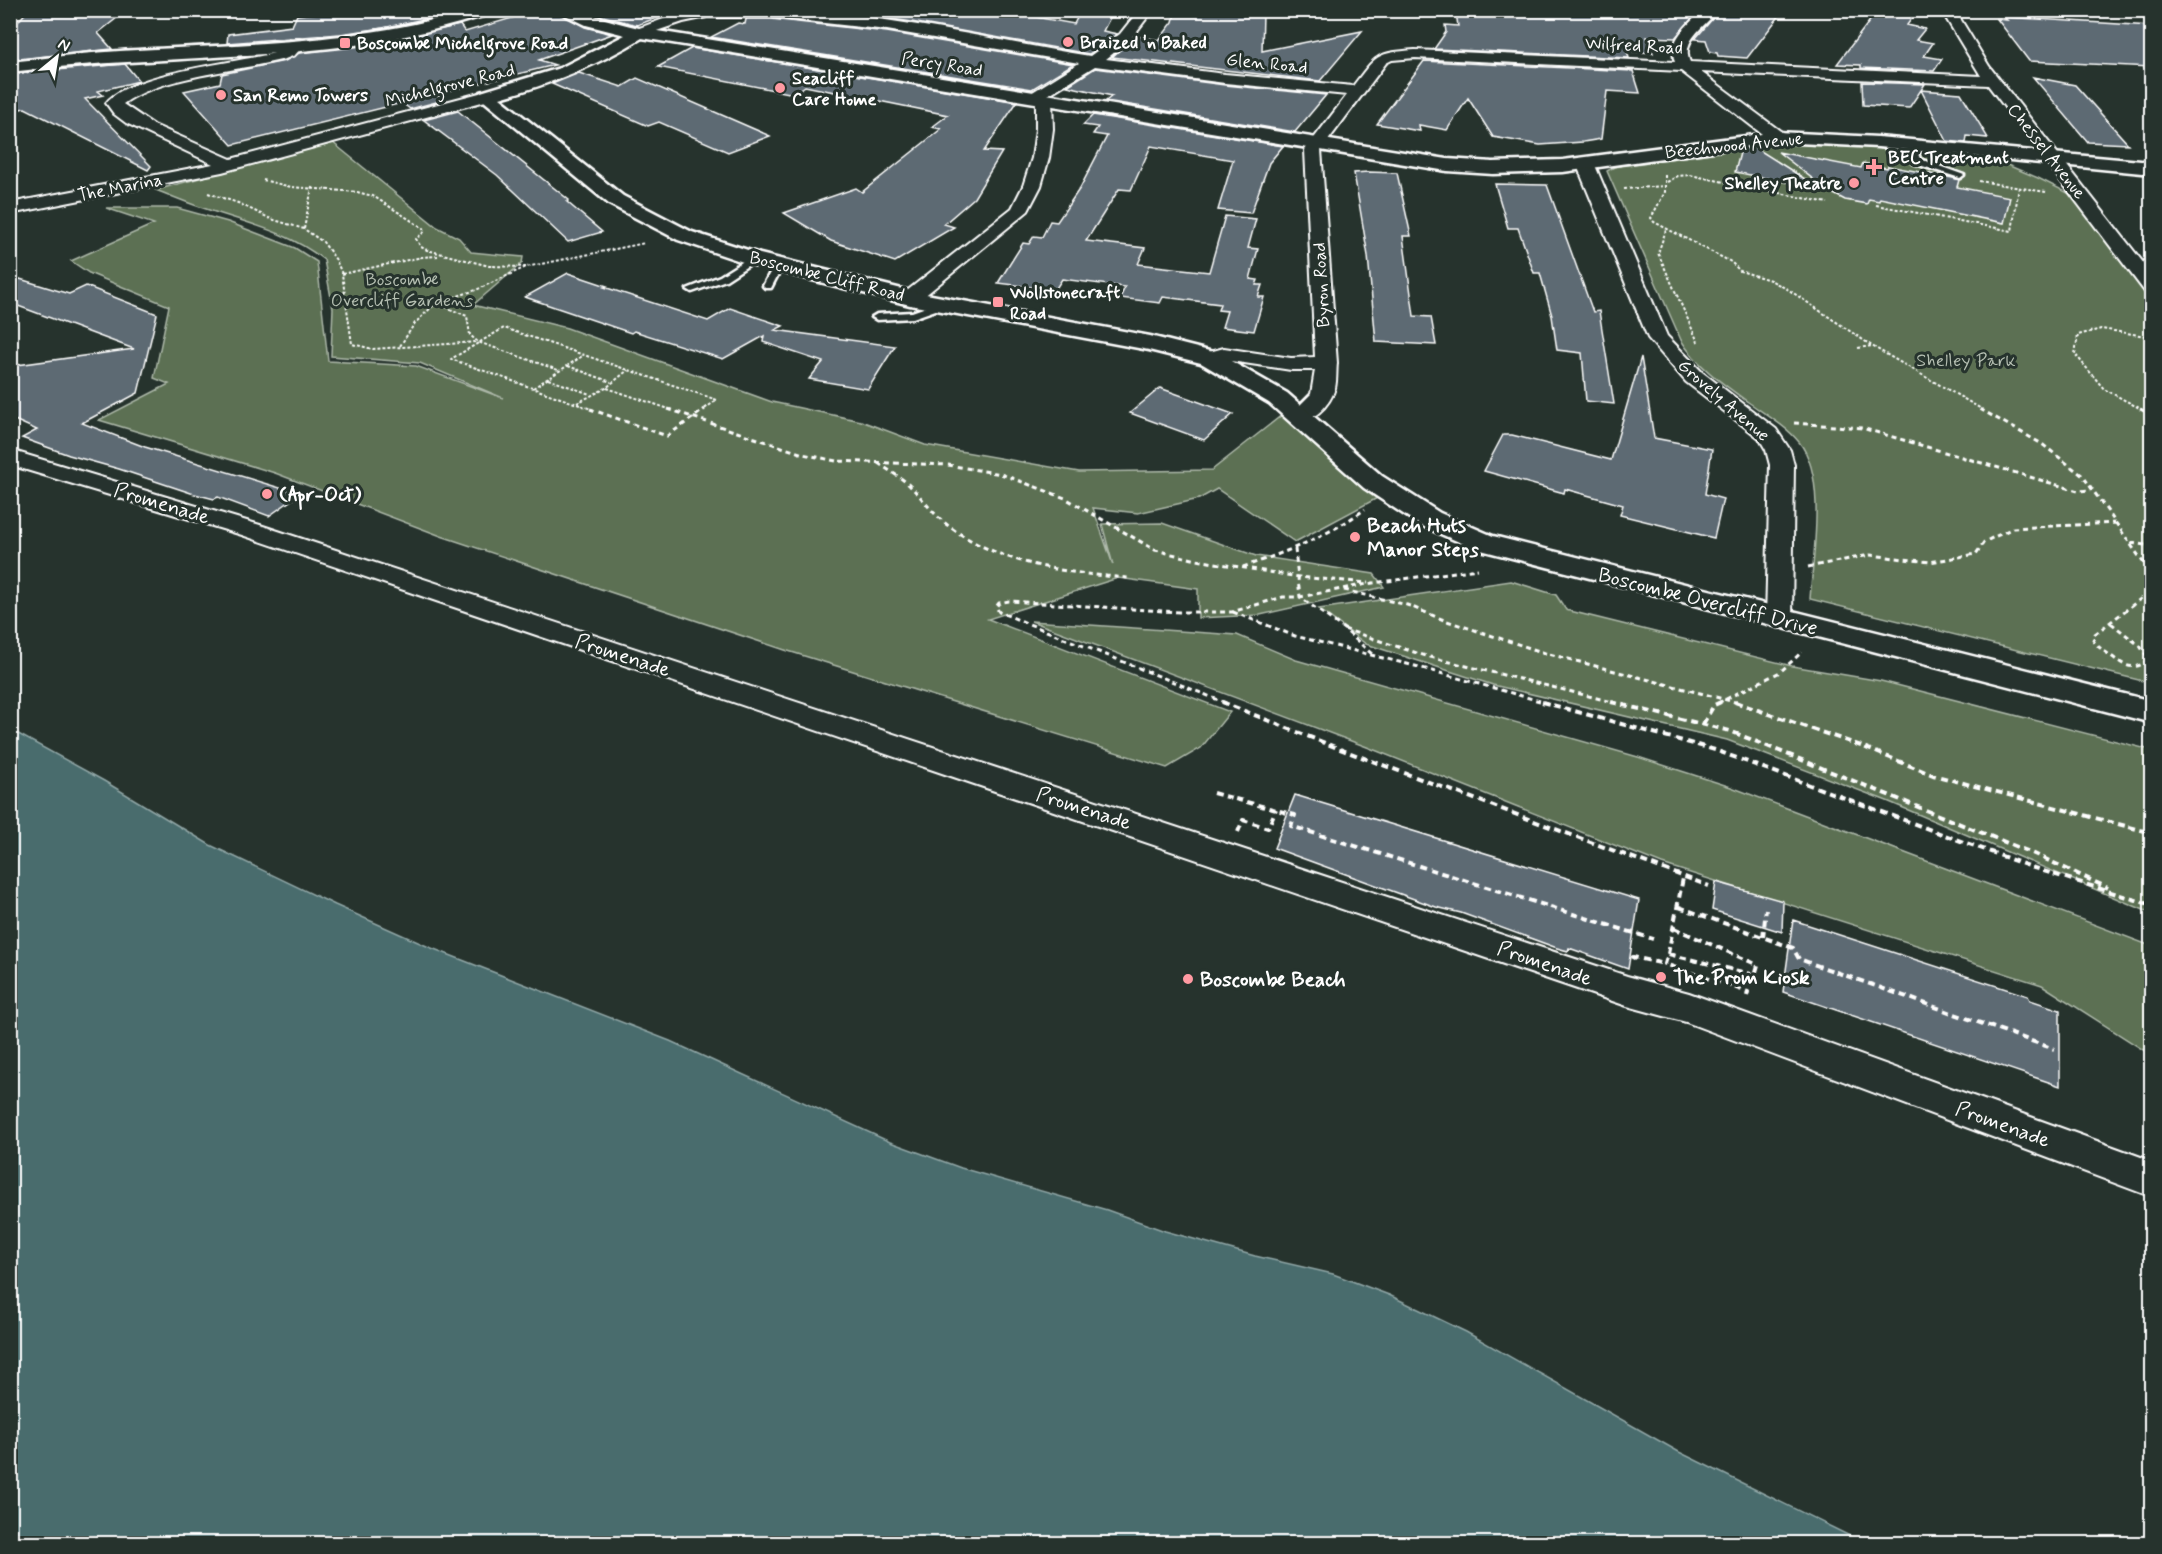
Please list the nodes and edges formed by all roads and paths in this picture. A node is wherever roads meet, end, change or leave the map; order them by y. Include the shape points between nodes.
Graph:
1 (488, 10) edge
2 (562, 10) edge
3 (1146, 10) edge
4 (1711, 10) edge
5 (1948, 10) edge
6 (639, 33) junction
7 (294, 47) junction
8 (1091, 61) junction
9 (10, 67) edge
10 (1685, 67) junction
11 (1992, 81) junction
12 (1358, 91) junction
13 (487, 96) junction
14 (1038, 99) junction
15 (1777, 137) junction
16 (1318, 145) junction
17 (1911, 145) junction
18 (1648, 155) junction
19 (2056, 162) junction
20 (1585, 163) junction
21 (226, 166) junction
22 (2151, 168) edge
23 (1941, 170) junction
24 (1960, 175) dead end
25 (181, 176) junction
26 (1666, 184) junction
27 (2019, 187) junction
28 (312, 188) junction
29 (1597, 192) junction
30 (2084, 197) junction
31 (1828, 203) dead end
32 (1876, 205) dead end
33 (10, 209) edge
34 (303, 229) junction
35 (1666, 230) junction
36 (685, 236) junction
37 (442, 256) junction
38 (753, 259) junction
39 (778, 265) junction
40 (526, 267) junction
41 (342, 274) junction
42 (768, 286) dead end
43 (2151, 288) edge
44 (692, 289) dead end
45 (910, 298) junction
46 (436, 303) junction
47 (943, 304) junction
48 (877, 317) dead end
49 (2151, 337) edge
50 (478, 342) junction
51 (400, 346) junction
52 (1701, 346) dead end
53 (1872, 346) junction
54 (1858, 348) dead end
55 (585, 355) junction
56 (1209, 358) junction
57 (1326, 363) junction
58 (567, 365) junction
59 (558, 370) junction
60 (628, 370) junction
61 (548, 379) junction
62 (611, 382) junction
63 (533, 388) junction
64 (607, 388) junction
65 (590, 394) junction
66 (576, 404) junction
67 (2151, 415) edge
68 (1300, 416) junction
69 (692, 418) junction
70 (1768, 434) junction
71 (10, 457) edge
72 (877, 462) junction
73 (1373, 482) junction
74 (2091, 490) junction
75 (2115, 523) junction
76 (2131, 543) junction
77 (2151, 546) edge
78 (1295, 549) junction
79 (1509, 550) junction
80 (1241, 567) junction
81 (1780, 570) junction
82 (2151, 575) edge
83 (1299, 577) junction
84 (1129, 578) dead end
85 (1373, 583) junction
86 (1340, 589) junction
87 (2151, 590) edge
88 (1300, 597) junction
89 (1232, 612) junction
90 (1779, 619) junction
91 (2111, 623) junction
92 (1344, 628) junction
93 (1830, 632) junction
94 (1373, 654) junction
95 (1728, 699) junction
96 (2151, 712) edge
97 (1703, 724) junction
98 (1213, 793) dead end
99 (1275, 809) junction
100 (1243, 820) dead end
101 (2151, 833) edge
102 (1683, 878) junction
103 (1709, 886) dead end
104 (2124, 895) junction
105 (2151, 905) edge
106 (1678, 907) junction
107 (1766, 909) dead end
108 (1674, 928) junction
109 (1763, 937) junction
110 (1653, 939) dead end
111 (1668, 954) junction
112 (1633, 957) dead end
113 (1665, 964) junction
114 (1747, 1002) dead end
115 (2054, 1049) dead end
116 (2151, 1179) edge

1 - 7 street via 407,31
2 - 6 street, Percy Road via 591,22
3 - 8 street via 1131,30
4 - 10 street via 1678,49
5 - 11 street, Chessel Avenue
6 - 8 street, Glen Road via 692,16 759,12 883,25
6 - 13 street, Michelgrove Road via 584,65
6 - 14 street, Percy Road
7 - 9 street via 132,55
7 - 21 street via 280,56 143,87 114,103 120,112 151,130
8 - 12 street, Glen Road
8 - 14 street
10 - 11 street, Wilfred Road
10 - 12 street, Wilfred Road via 1403,54 1381,60
10 - 15 street
11 - 19 street, Chessel Avenue
12 - 16 street, Wilfred Road
13 - 21 street, Michelgrove Road
13 - 36 street, Boscombe Cliff Road via 616,200
14 - 16 street, Percy Road
14 - 45 street via 1047,127 1029,196 1019,211
15 - 17 street, Beechwood Avenue
15 - 18 street, Beechwood Avenue
16 - 20 street, Beechwood Avenue via 1447,165 1541,167
16 - 57 street, Byron Road via 1313,150
17 - 19 street, Beechwood Avenue
17 - 23 lane via 1916,161
18 - 20 street, Beechwood Avenue
18 - 26 path via 1666,176
19 - 22 street, Beechwood Avenue
19 - 30 street, Chessel Avenue
20 - 29 street, Grovely Avenue
21 - 25 street, The Marina
21 - 28 path via 233,173 256,179
23 - 24 lane
23 - 27 path via 1942,176
25 - 33 street, The Marina
25 - 34 path via 207,193
26 - 29 path
26 - 31 path via 1678,176 1690,175
26 - 35 path via 1663,200 1651,218
27 - 30 path
27 - 32 path via 2012,231
28 - 34 path
28 - 37 path via 374,196 423,228 416,239 421,247
29 - 70 street, Grovely Avenue via 1658,338 1694,377
30 - 43 street, Chessel Avenue
34 - 41 path via 323,242
35 - 52 path via 1658,253
35 - 53 path via 1731,262 1740,271 1789,290
36 - 38 street, Boscombe Cliff Road
36 - 40 path
37 - 40 path via 489,266
37 - 41 path
38 - 39 street, Boscombe Cliff Road
38 - 44 lane via 723,278
39 - 42 lane
39 - 45 street, Boscombe Cliff Road
40 - 46 path
41 - 51 path via 352,344 373,349
45 - 47 street, Boscombe Cliff Road
46 - 50 path via 467,316 470,335
46 - 51 path via 415,323
47 - 48 lane via 913,315
47 - 56 street, Boscombe Cliff Road
49 - 67 path via 2101,329 2078,335 2075,354 2104,389
50 - 51 path
50 - 55 path via 504,328
50 - 59 path
50 - 63 path via 451,359
53 - 54 path
53 - 74 path via 2042,444 2083,476
55 - 58 path
55 - 60 path
56 - 57 street, Boscombe Cliff Road via 1224,354 1291,364
56 - 68 street, Boscombe Cliff Road via 1278,398
57 - 68 street, Byron Road via 1321,399
58 - 59 path
58 - 62 path
59 - 61 path
60 - 62 path
60 - 69 path via 717,400
61 - 63 path
61 - 65 path
62 - 64 path
63 - 66 path
64 - 65 path
64 - 69 path
65 - 66 path
66 - 69 path via 667,436
68 - 73 street, Boscombe Overcliff Drive
69 - 72 path via 803,454 836,461
70 - 74 path via 1793,423 1862,428 2078,491
70 - 81 street, Grovely Avenue via 1782,465
71 - 116 street, Promenade via 251,530 1627,991 1689,1008
72 - 80 path via 948,465 1001,474 1065,498 1155,550
72 - 84 path via 908,484 938,518 966,539 1046,569
73 - 78 path via 1355,491 1372,504
73 - 79 street, Boscombe Overcliff Drive via 1431,519
74 - 75 path
75 - 76 path
75 - 81 path via 2013,528 1984,542 1976,554 1930,562 1870,555
76 - 77 path
76 - 82 path
78 - 80 path
78 - 83 path
79 - 85 path via 1498,566
79 - 90 street, Boscombe Overcliff Drive
80 - 83 path
81 - 90 street, Grovely Avenue
83 - 85 path
83 - 88 path
85 - 86 path
86 - 88 path
86 - 95 path via 1407,606 1545,653
87 - 91 path
88 - 89 path via 1283,597
88 - 92 path
89 - 94 path via 1295,636
89 - 102 path via 1009,601 996,607 999,612 1345,751
90 - 93 street, Boscombe Overcliff Drive
91 - 91 path via 2095,634 2094,644 2122,666 2144,664 2149,659 2140,646
92 - 94 path
92 - 97 path via 1425,656
93 - 95 path via 1780,672
93 - 96 street, Boscombe Overcliff Drive
94 - 104 path via 1715,750 2034,868
95 - 97 path via 1714,705
95 - 101 path via 1933,775
97 - 104 path via 1730,731 2032,853
98 - 99 path
99 - 100 path via 1268,828
99 - 110 path via 1295,815 1291,826
102 - 103 path
102 - 106 path
104 - 105 path
106 - 108 path
106 - 109 path
107 - 109 path
108 - 111 path
108 - 111 path via 1758,965 1755,975
109 - 115 path via 1793,948 1799,959
111 - 113 path
112 - 113 path
113 - 114 path via 1748,992

